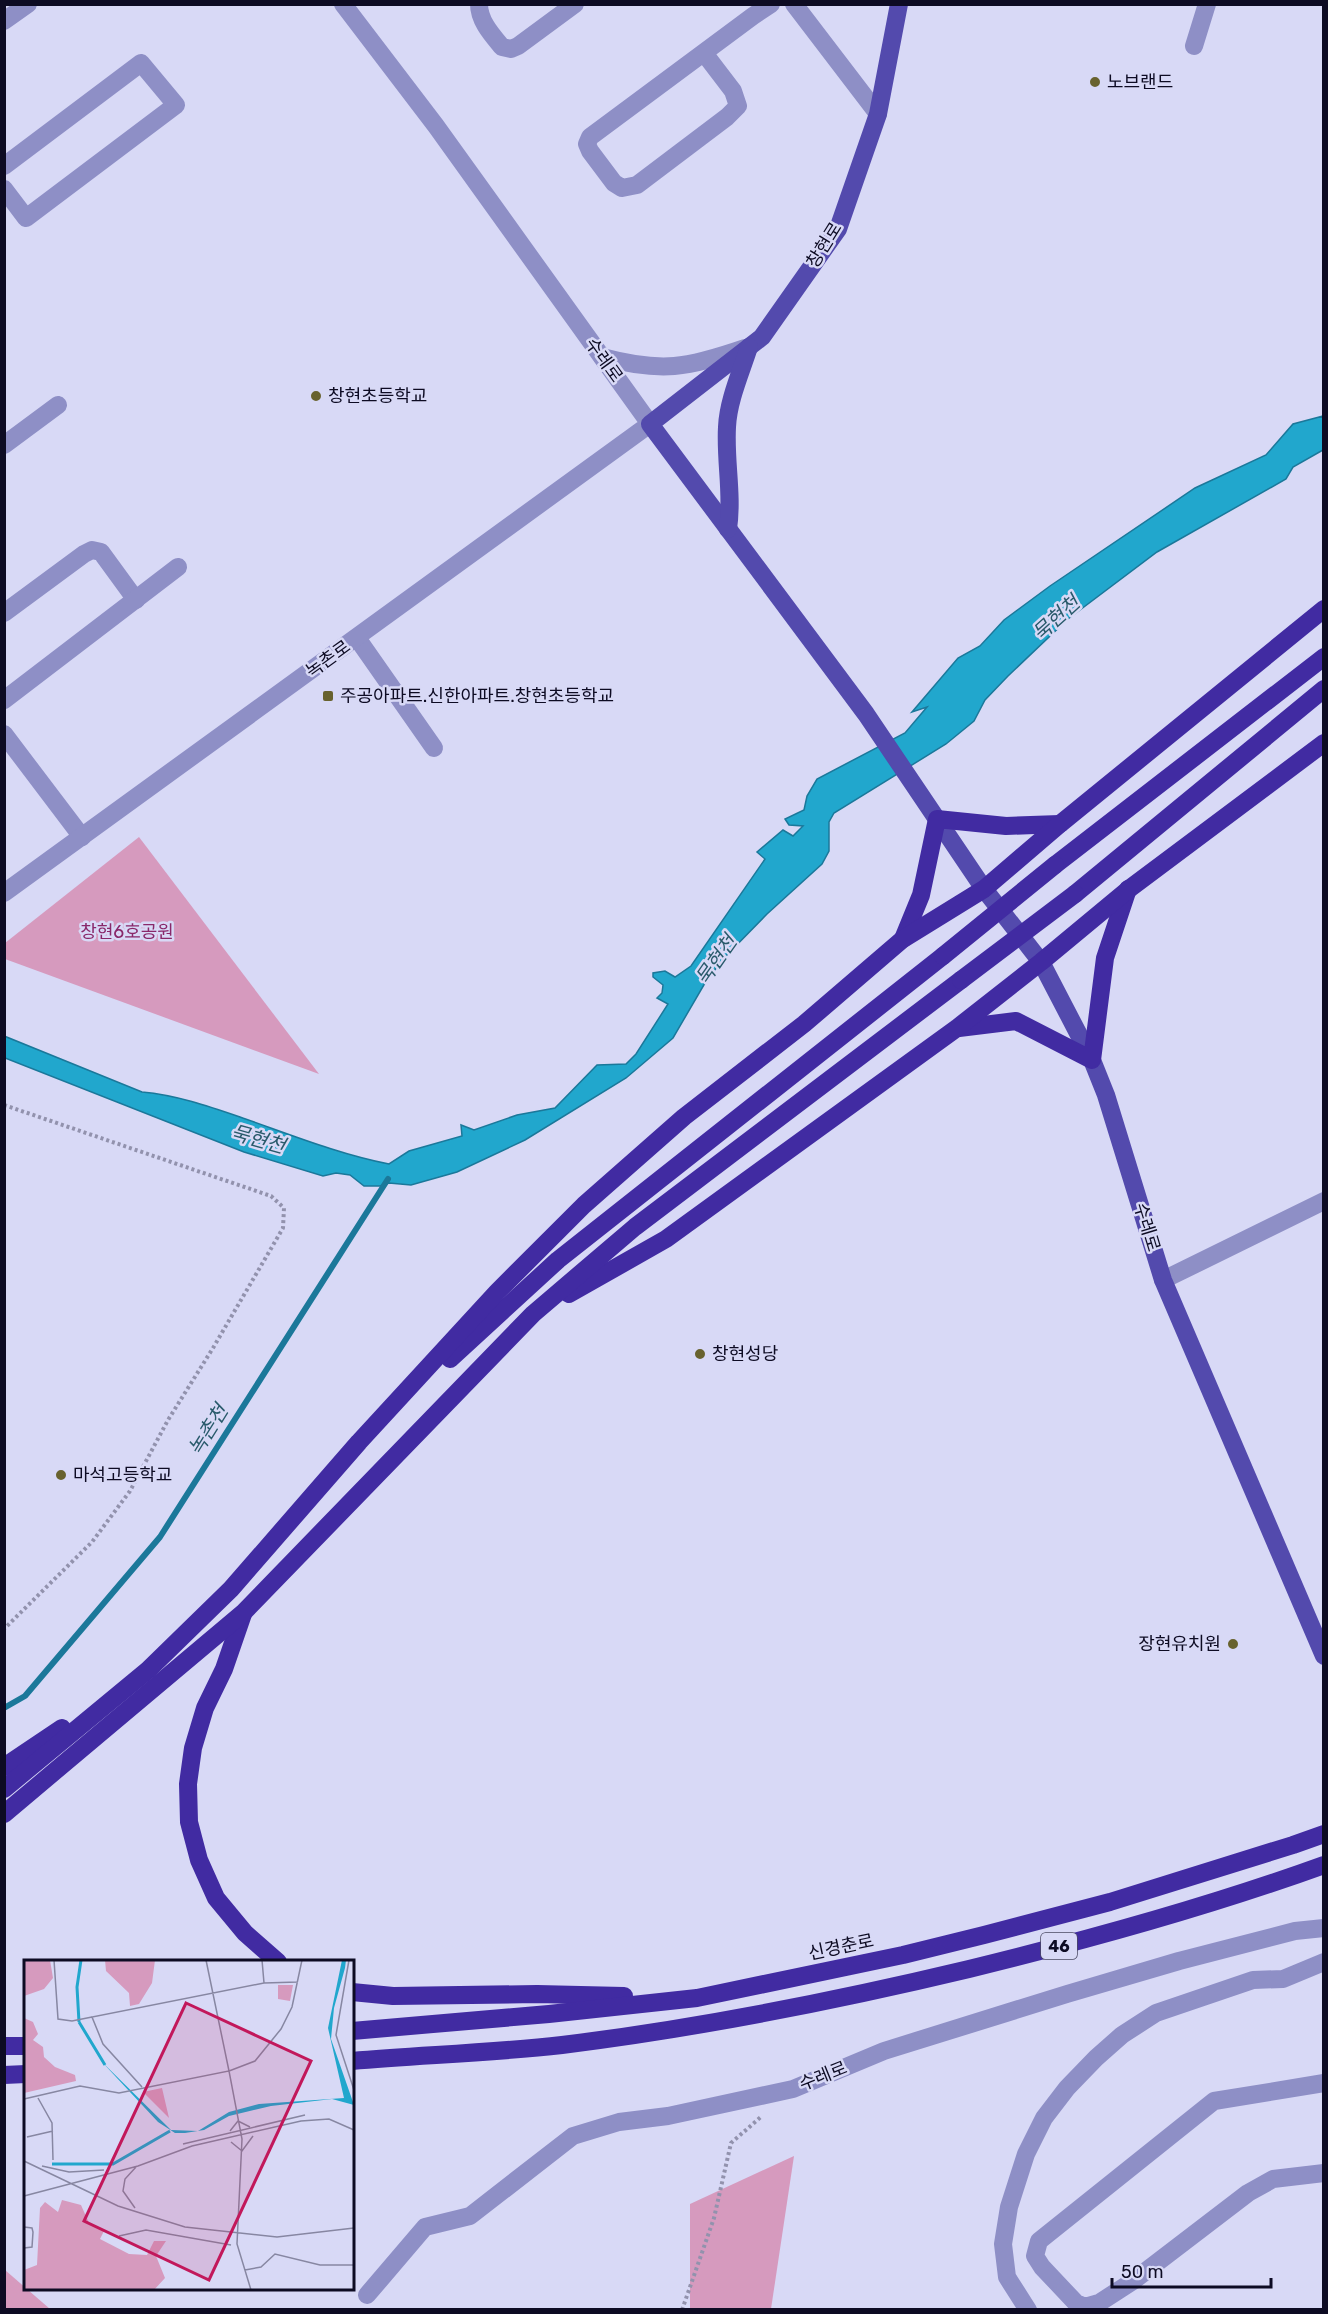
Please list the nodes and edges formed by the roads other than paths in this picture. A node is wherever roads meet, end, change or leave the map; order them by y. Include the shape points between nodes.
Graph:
1 (28, 4) edge
2 (343, 4) edge
3 (479, 4) edge
4 (575, 4) edge
5 (771, 4) edge
6 (899, 4) edge
7 (1207, 4) edge
8 (802, 7) edge
9 (4, 21) edge
10 (1194, 46) dead end
11 (704, 53) junction
12 (878, 114) junction
13 (4, 166) edge
14 (4, 189) edge
15 (749, 347) junction
16 (602, 357) junction
17 (58, 405) dead end
18 (650, 424) junction
19 (4, 445) edge
20 (728, 529) junction
21 (178, 567) dead end
22 (136, 600) junction
23 (1323, 609) edge
24 (4, 613) edge
25 (357, 638) junction
26 (1323, 657) edge
27 (1323, 689) edge
28 (4, 700) edge
29 (4, 734) edge
30 (1323, 743) edge
31 (434, 748) dead end
32 (937, 819) junction
33 (1060, 824) junction
34 (82, 837) junction
35 (984, 889) junction
36 (1129, 889) junction
37 (4, 893) edge
38 (903, 939) junction
39 (1041, 962) junction
40 (957, 1028) junction
41 (1092, 1060) junction
42 (1323, 1201) edge
43 (1163, 1280) junction
44 (533, 1314) junction
45 (359, 1442) junction
46 (243, 1613) junction
47 (1323, 1656) edge
48 (148, 1670) junction
49 (4, 1767) edge
50 (4, 1789) edge
51 (4, 1814) edge
52 (1323, 1833) edge
53 (1323, 1865) edge
54 (1323, 1928) edge
55 (276, 1960) edge
56 (1323, 1962) edge
57 (354, 1992) edge
58 (698, 1998) junction
59 (354, 2031) edge
60 (4, 2046) edge
61 (24, 2046) edge
62 (354, 2061) edge
63 (4, 2074) edge
64 (24, 2074) edge
65 (1323, 2083) edge
66 (1323, 2173) edge
67 (367, 2295) dead end
68 (1028, 2310) edge

1 - 9 street
2 - 16 street, 수레로
3 - 4 street via 486,27 502,47 511,49
5 - 11 street
6 - 12 main road, 창현로
7 - 10 street
8 - 12 street
11 - 11 street via 590,137 590,151 614,183 622,188 637,185 738,106 733,91
12 - 15 main road, 창현로 via 838,229 762,337
13 - 14 street via 141,63 176,105 26,218
15 - 16 street via 710,361 662,368
15 - 18 main road, 창현로
15 - 20 main road via 727,425 731,505
16 - 18 street, 수레로
17 - 19 street
18 - 20 main road, 수레로
18 - 25 street, 녹촌로
20 - 32 main road, 수레로 via 866,714
21 - 22 street
22 - 24 street via 100,552 92,550
22 - 28 street
23 - 33 highway
25 - 31 street
25 - 34 street, 녹촌로
26 - 45 highway, bridge via 558,1260
27 - 44 highway, bridge via 1075,894 635,1227
29 - 34 street
30 - 36 highway
32 - 33 highway via 1006,826
32 - 35 main road, 수레로
32 - 38 highway via 921,895
33 - 35 highway
34 - 37 street, 녹촌로
35 - 38 highway
35 - 39 main road, 수레로
36 - 39 highway
36 - 41 highway via 1105,958
38 - 45 highway via 804,1024 684,1117 584,1205 497,1292
39 - 40 highway
39 - 41 main road, 수레로
40 - 41 highway via 1016,1021
40 - 44 highway via 666,1239
41 - 43 main road, 수레로
42 - 43 street
43 - 47 main road, 수레로
44 - 46 highway
45 - 48 highway via 231,1589
46 - 51 highway
46 - 55 highway via 193,1748 188,1784 189,1822 199,1860 216,1898 245,1933
48 - 49 highway
48 - 50 highway
52 - 58 highway, 신경춘로 via 1110,1902 903,1955
53 - 62 highway, 46 via 1116,1931 812,2004 560,2045
54 - 67 street, 수레로 via 1295,1931 1067,1994 884,2051 794,2088 668,2116 619,2122 573,2136 470,2216 425,2227
56 - 68 street via 1282,1979 1253,1980 1156,2013 1122,2035 1067,2088 1044,2118 1026,2154 1009,2207 1003,2244 1007,2277
57 - 58 highway via 393,1996
58 - 59 highway, 신경춘로
60 - 61 highway
63 - 64 highway
65 - 66 street via 1214,2102 1039,2241 1035,2256 1076,2303 1085,2307 1099,2303 1248,2193 1273,2179

